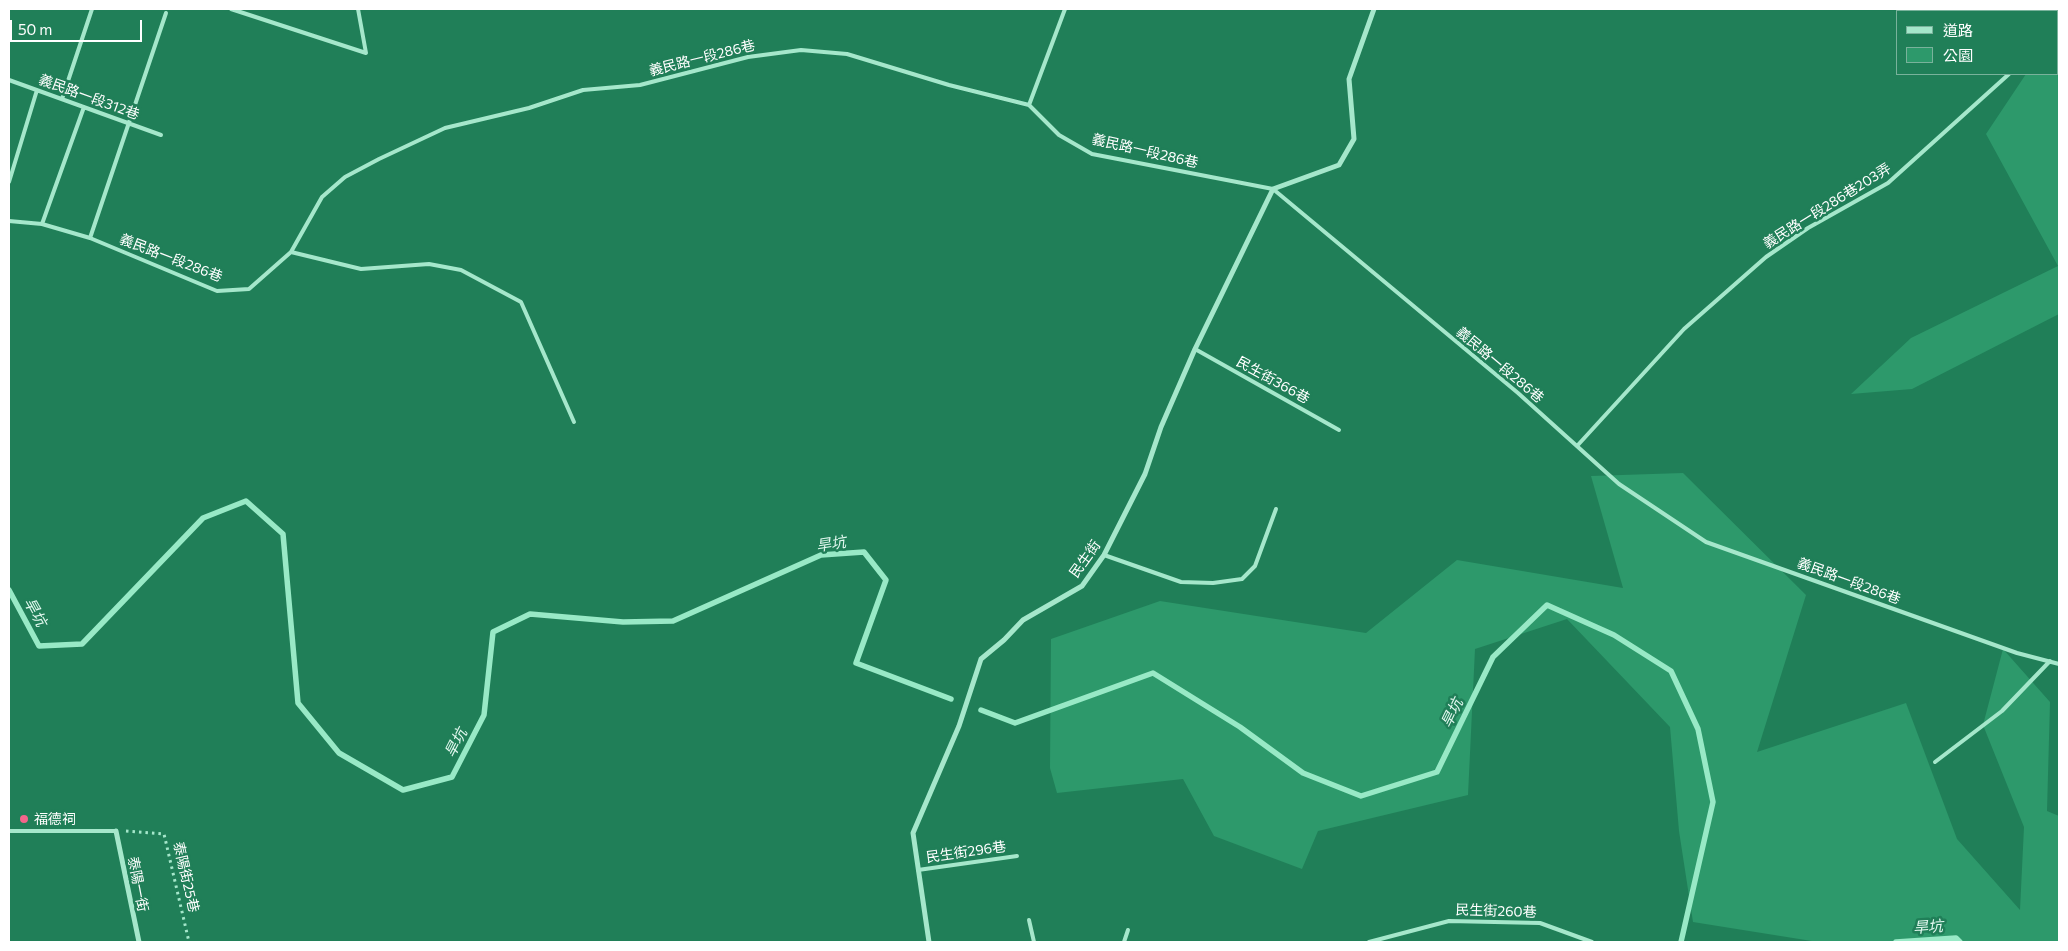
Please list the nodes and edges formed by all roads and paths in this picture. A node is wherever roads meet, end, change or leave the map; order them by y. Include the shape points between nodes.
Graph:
1 (92, 9) edge
2 (231, 9) edge
3 (358, 9) edge
4 (1065, 9) edge
5 (1374, 9) edge
6 (166, 13) dead end
7 (2008, 75) edge
8 (9, 80) edge
9 (37, 90) junction
10 (62, 99) junction
11 (1029, 105) junction
12 (84, 107) junction
13 (128, 123) junction
14 (161, 135) dead end
15 (9, 182) edge
16 (1273, 189) junction
17 (9, 221) edge
18 (42, 224) junction
19 (90, 238) junction
20 (292, 252) junction
21 (1195, 350) junction
22 (574, 422) dead end
23 (1339, 430) dead end
24 (1577, 446) junction
25 (1276, 509) dead end
26 (1104, 555) junction
27 (2050, 661) junction
28 (2059, 664) edge
29 (1935, 762) dead end
30 (9, 831) edge
31 (116, 831) junction
32 (1017, 856) dead end
33 (918, 870) junction
34 (1029, 920) dead end
35 (1128, 930) dead end
36 (138, 942) edge
37 (189, 942) edge
38 (929, 942) edge
39 (1034, 942) edge
40 (1124, 942) edge
41 (1369, 942) edge
42 (1592, 942) edge

1 - 10 lane
2 - 3 lane via 366,53
4 - 11 lane
5 - 16 street via 1349,78 1354,139 1339,165
6 - 13 lane
7 - 24 lane, 義民路一段286巷203弄 via 1888,183 1766,256 1684,328
8 - 9 lane, 義民路一段312巷
9 - 10 lane, 義民路一段312巷
9 - 15 lane
10 - 12 lane, 義民路一段312巷
11 - 16 lane, 義民路一段286巷 via 1058,135 1092,154
11 - 20 lane, 義民路一段286巷 via 847,54 801,50 748,56 640,85 583,90 529,108 444,128 345,178 322,197
12 - 13 lane, 義民路一段312巷
12 - 18 lane
13 - 14 lane, 義民路一段312巷
13 - 19 lane
16 - 21 street, 民生街
16 - 24 lane, 義民路一段286巷 via 1518,392
17 - 18 lane, 義民路一段286巷
18 - 19 lane, 義民路一段286巷
19 - 20 lane, 義民路一段286巷 via 217,291 249,289
20 - 22 lane via 361,269 429,264 461,270 522,302
21 - 23 lane, 民生街366巷
21 - 26 street, 民生街 via 1161,427 1145,474
24 - 27 lane, 義民路一段286巷 via 1619,484 1706,542 2017,653
25 - 26 lane via 1256,566 1242,579 1181,582
26 - 33 street, 民生街 via 1082,586 1023,620 981,659 959,726 913,833
27 - 28 lane, 義民路一段286巷
27 - 29 lane via 2002,711
30 - 31 lane
31 - 36 street, 泰陽一街
31 - 37 path, 泰陽街25巷 via 164,834
32 - 33 lane, 民生街296巷
33 - 38 street, 民生街
34 - 39 lane
35 - 40 lane
41 - 42 lane, 民生街260巷 via 1449,921 1540,923

